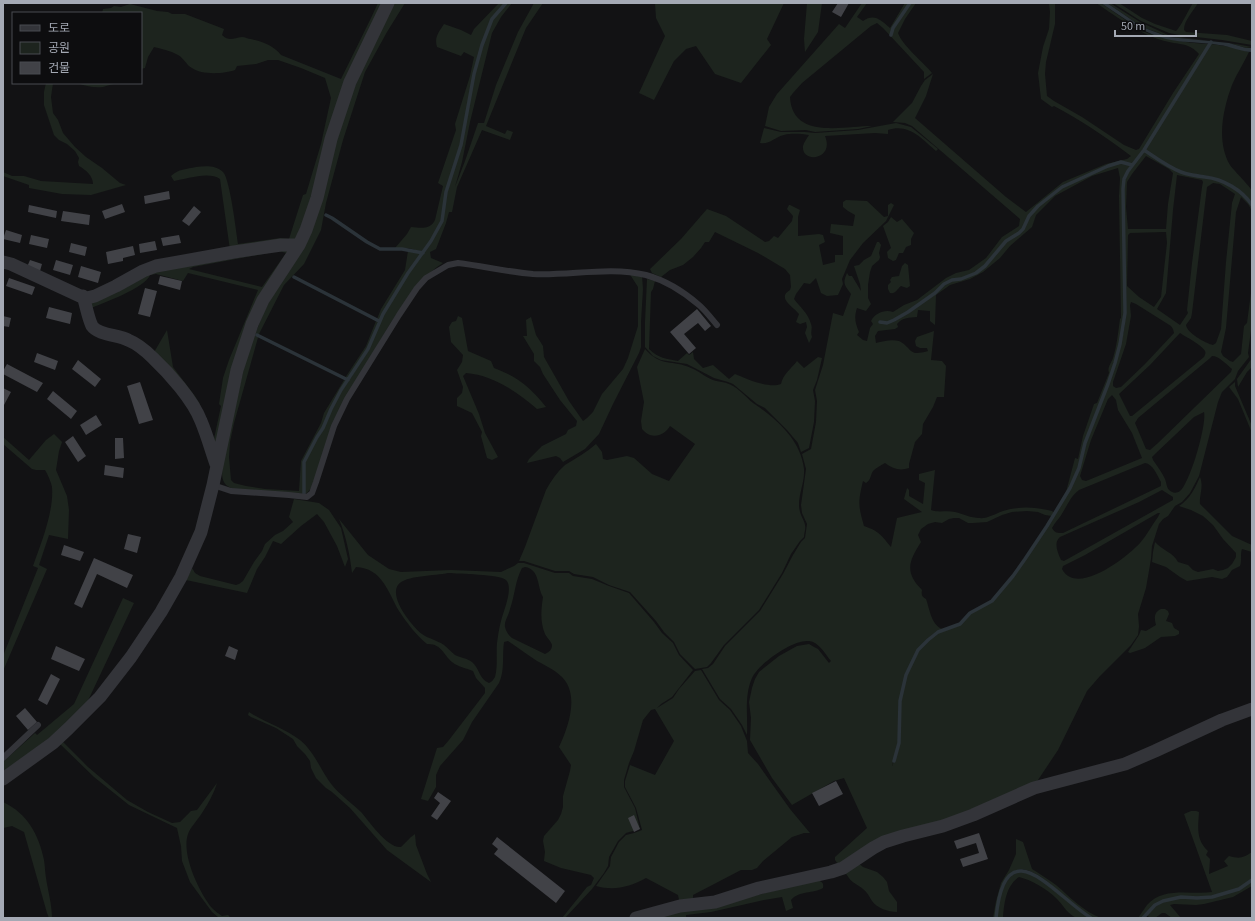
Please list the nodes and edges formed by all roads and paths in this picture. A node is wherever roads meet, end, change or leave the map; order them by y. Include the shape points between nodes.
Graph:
1 (388, 3) edge
2 (299, 245) junction
3 (3, 262) edge
4 (84, 296) junction
5 (717, 325) dead end
6 (216, 466) junction
7 (213, 485) junction
8 (1252, 709) edge
9 (38, 725) dead end
10 (3, 758) edge
11 (3, 779) edge
12 (636, 918) edge

1 - 2 street via 350,82 331,139 317,198
2 - 4 street via 281,245 156,266 95,296
2 - 6 street via 263,300 252,324 237,370
3 - 4 street
4 - 6 street via 92,325 96,330 138,345 153,357 182,391 201,420
5 - 7 lane via 699,305 672,287 645,275 620,272 533,274 458,263 448,265 426,278 417,288 347,399 334,426 312,493 307,497 231,490
6 - 7 street
7 - 11 street via 201,532 181,578 131,657 100,697 69,728
8 - 12 street via 1125,764 1042,786 943,826 884,842 843,868 759,888 715,902 680,906
9 - 10 lane

